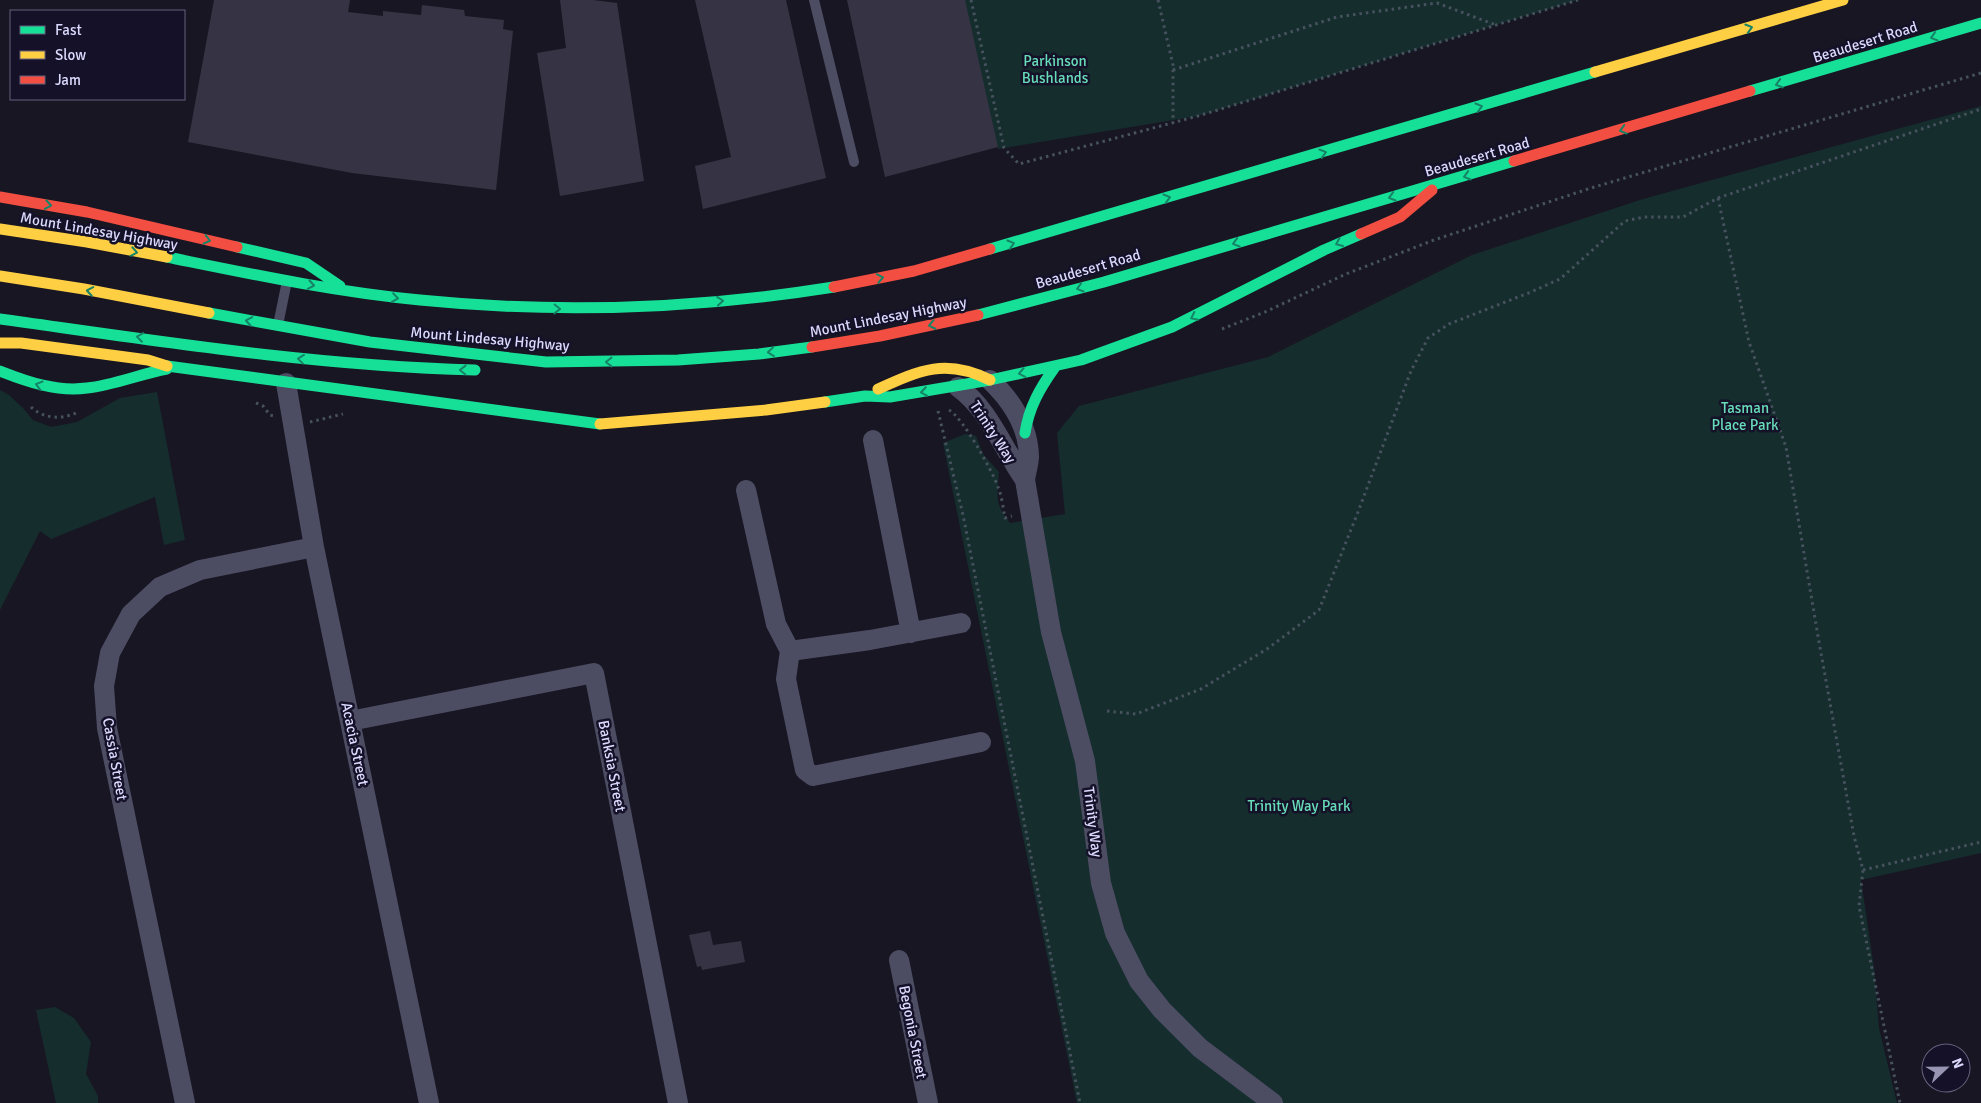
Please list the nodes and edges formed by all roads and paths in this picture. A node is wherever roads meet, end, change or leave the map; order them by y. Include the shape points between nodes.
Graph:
1 (814, 0) edge
2 (971, 0) edge
3 (1158, 0) edge
4 (1578, 0) edge
5 (1840, 0) edge
6 (1981, 23) edge
7 (1496, 25) junction
8 (1173, 70) junction
9 (1981, 73) edge
10 (1981, 109) edge
11 (1173, 123) junction
12 (854, 162) dead end
13 (1439, 184) junction
14 (0, 197) edge
15 (1718, 198) junction
16 (0, 229) edge
17 (0, 276) edge
18 (287, 280) junction
19 (347, 291) junction
20 (979, 314) joint
21 (0, 319) edge
22 (278, 326) junction
23 (1221, 329) dead end
24 (0, 344) edge
25 (64, 348) junction
26 (547, 362) junction
27 (76, 364) dead end
28 (1055, 367) junction
29 (173, 368) junction
30 (484, 370) dead end
31 (0, 371) edge
32 (512, 371) dead end
33 (990, 380) junction
34 (286, 383) junction
35 (958, 386) junction
36 (865, 396) junction
37 (248, 399) dead end
38 (25, 402) dead end
39 (81, 410) dead end
40 (352, 412) dead end
41 (292, 419) junction
42 (1024, 433) junction
43 (873, 440) dead end
44 (1025, 480) junction
45 (746, 490) dead end
46 (1031, 512) junction
47 (314, 547) junction
48 (960, 623) dead end
49 (911, 632) junction
50 (790, 651) junction
51 (1107, 711) dead end
52 (350, 721) junction
53 (981, 742) dead end
54 (1981, 842) edge
55 (1863, 870) junction
56 (899, 960) dead end
57 (185, 1103) edge
58 (429, 1103) edge
59 (678, 1103) edge
60 (928, 1103) edge
61 (1080, 1103) edge
62 (1273, 1103) edge
63 (1900, 1103) edge

1 - 12 lane
2 - 11 path via 1004,148 1019,164
3 - 8 path
4 - 7 path
19 -> 5 main road, Mount Lindesay Highway via 490,307 633,308 766,297 832,287 964,257
6 -> 13 main road, Beaudesert Road
7 - 8 path via 1437,3 1337,17
7 - 11 path
8 - 11 path
9 - 23 path via 1591,188 1434,240 1346,274
10 - 15 path
13 -> 20 main road, Beaudesert Road
13 -> 28 main road via 1400,217 1324,250 1181,323 1117,348
14 -> 19 main road via 87,212 306,262
15 - 51 path via 1683,217 1644,217 1625,221 1560,279 1449,324 1428,338 1412,371 1319,610 1267,649 1201,689 1136,714
15 - 55 path via 1749,342 1786,447 1820,652
16 -> 18 main road, Mount Lindesay Highway
22 -> 17 main road, Mount Lindesay Highway
18 -> 19 main road, Mount Lindesay Highway
18 - 22 lane
20 -> 26 main road, Mount Lindesay Highway via 877,337 806,348 661,361
30 -> 21 main road via 362,366
22 - 26 main road, Mount Lindesay Highway via 398,346
24 - 25 main road
25 - 27 main road
25 - 29 main road via 148,360
26 - 32 main road
28 -> 33 main road
28 - 42 main road via 1027,414
29 -> 31 main road via 98,386 45,387
29 - 34 main road
33 - 35 main road
33 - 36 main road via 957,367 929,368
33 - 42 street, Trinity Way via 1011,401
34 - 36 main road via 602,424 766,410
34 - 41 street, Acacia Street
35 -> 36 main road via 890,398
35 - 44 street, Trinity Way via 984,414
37 - 41 path via 264,406 270,416
38 - 39 path via 38,413 55,418
40 - 41 path via 310,422
41 - 47 street, Acacia Street
42 - 44 street, Trinity Way via 1029,457
43 - 49 street
44 - 46 street, Trinity Way
45 - 50 street via 776,624
46 - 61 path via 1005,518 998,487 970,435 951,411 936,406 962,515
46 - 62 street, Trinity Way via 1051,632 1085,761 1101,884 1115,933 1138,981 1162,1010 1200,1048
47 - 52 street, Acacia Street
47 - 57 street, Cassia Street via 200,570 160,587 131,614 110,653 104,686 108,728
48 - 49 street
49 - 50 street
50 - 53 street via 786,678 805,770 813,776
52 - 58 street, Acacia Street
52 - 59 street, Banksia Street via 594,673
54 - 55 path
55 - 63 path via 1859,906
56 - 60 street, Begonia Street

